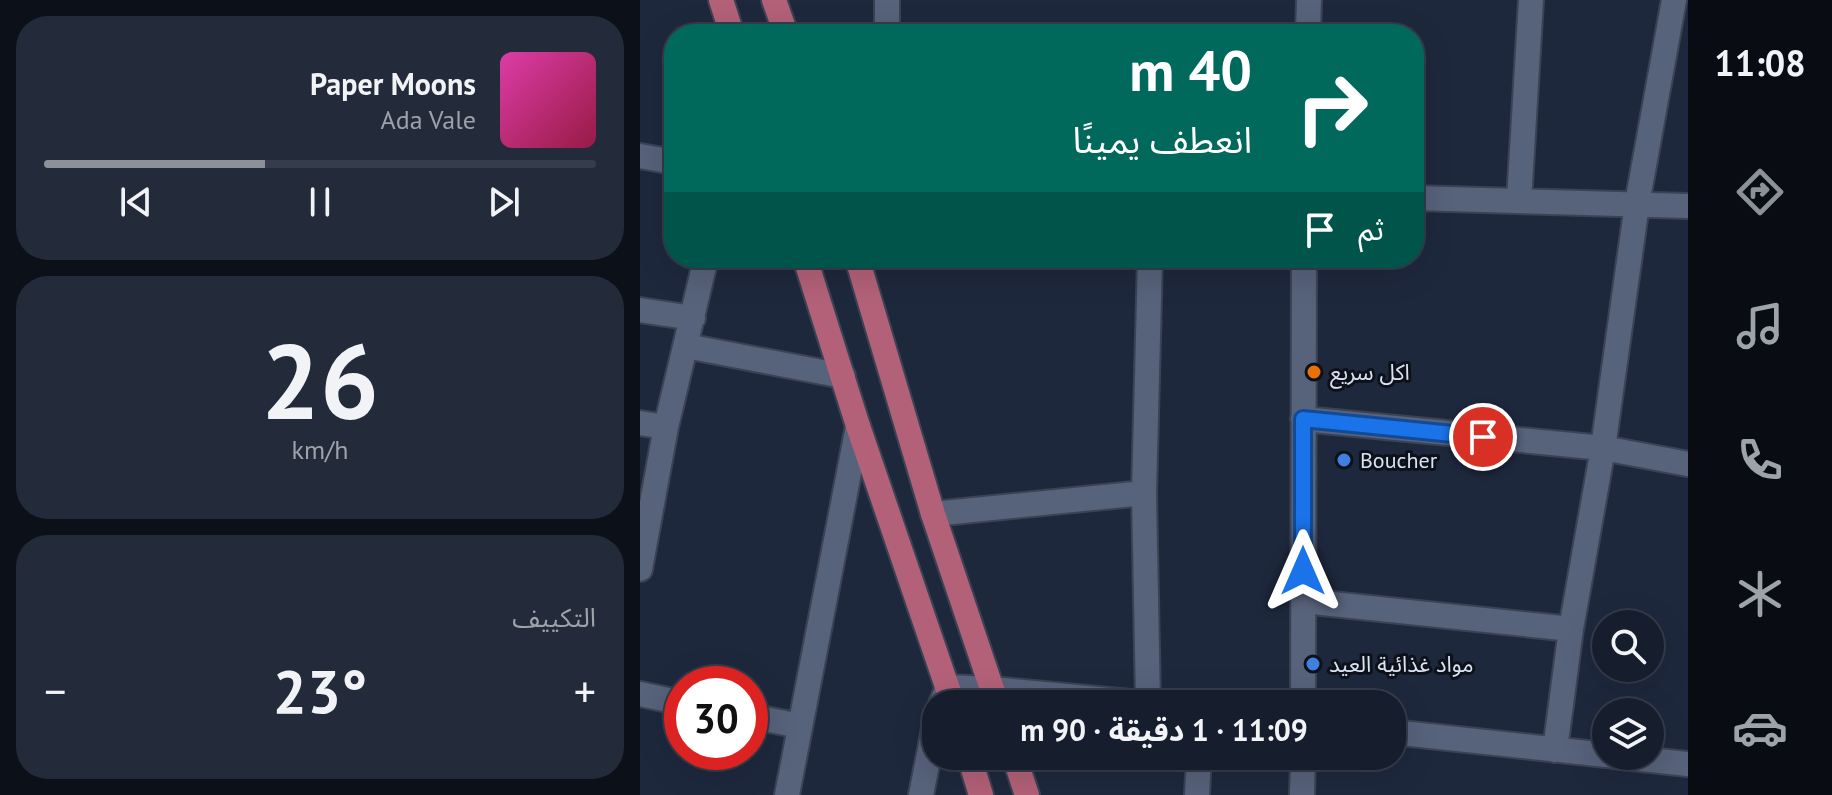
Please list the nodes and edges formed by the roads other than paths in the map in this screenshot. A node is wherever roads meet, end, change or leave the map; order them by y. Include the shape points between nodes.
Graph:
1 (721, 0) edge
2 (774, 0) edge
3 (887, 0) edge
4 (1309, 0) edge
5 (1531, 0) edge
6 (1674, 0) edge
7 (729, 24) edge
8 (782, 24) edge
9 (887, 24) edge
10 (1308, 24) edge
11 (640, 156) edge
12 (664, 160) edge
13 (1424, 198) edge
14 (1519, 201) junction
15 (1637, 204) junction
16 (1688, 206) edge
17 (704, 268) edge
18 (808, 268) edge
19 (860, 268) edge
20 (1150, 268) edge
21 (1304, 268) edge
22 (640, 310) edge
23 (693, 318) junction
24 (686, 346) junction
25 (843, 376) junction
26 (1303, 419) junction
27 (640, 423) edge
28 (858, 426) junction
29 (666, 427) junction
30 (1603, 448) junction
31 (1688, 464) edge
32 (1144, 493) junction
33 (933, 514) junction
34 (640, 569) edge
35 (1303, 601) junction
36 (1571, 629) junction
37 (944, 690) edge
38 (993, 690) edge
39 (1150, 690) edge
40 (1303, 690) edge
41 (640, 694) edge
42 (664, 699) edge
43 (768, 720) edge
44 (800, 726) junction
45 (1406, 734) edge
46 (1555, 750) junction
47 (1592, 754) edge
48 (1664, 761) edge
49 (1688, 764) edge
50 (926, 770) edge
51 (973, 770) edge
52 (1019, 770) edge
53 (1198, 770) edge
54 (1306, 770) edge
55 (1310, 792) edge
56 (787, 795) edge
57 (921, 795) edge
58 (981, 795) edge
59 (1027, 795) edge
60 (1197, 795) edge

1 - 7 main road
2 - 8 main road
3 - 9 street
4 - 10 street
5 - 14 street
6 - 15 street
11 - 12 street
13 - 14 street
14 - 15 street
15 - 16 street
15 - 30 street
17 - 23 street
18 - 25 main road
19 - 33 main road
20 - 32 street
21 - 26 street
22 - 23 street
23 - 24 street
24 - 25 street
24 - 29 street
25 - 28 main road
26 - 30 street
26 - 35 street
27 - 29 street
28 - 37 main road
28 - 44 street
29 - 34 street
30 - 31 street
30 - 36 street
32 - 33 street
32 - 39 street
33 - 38 main road
35 - 36 street
35 - 40 street
36 - 46 street
41 - 42 street
43 - 44 street
44 - 56 street
45 - 46 street
46 - 47 street
48 - 49 street
50 - 57 street
51 - 58 main road
52 - 59 main road
53 - 60 street
54 - 55 street

